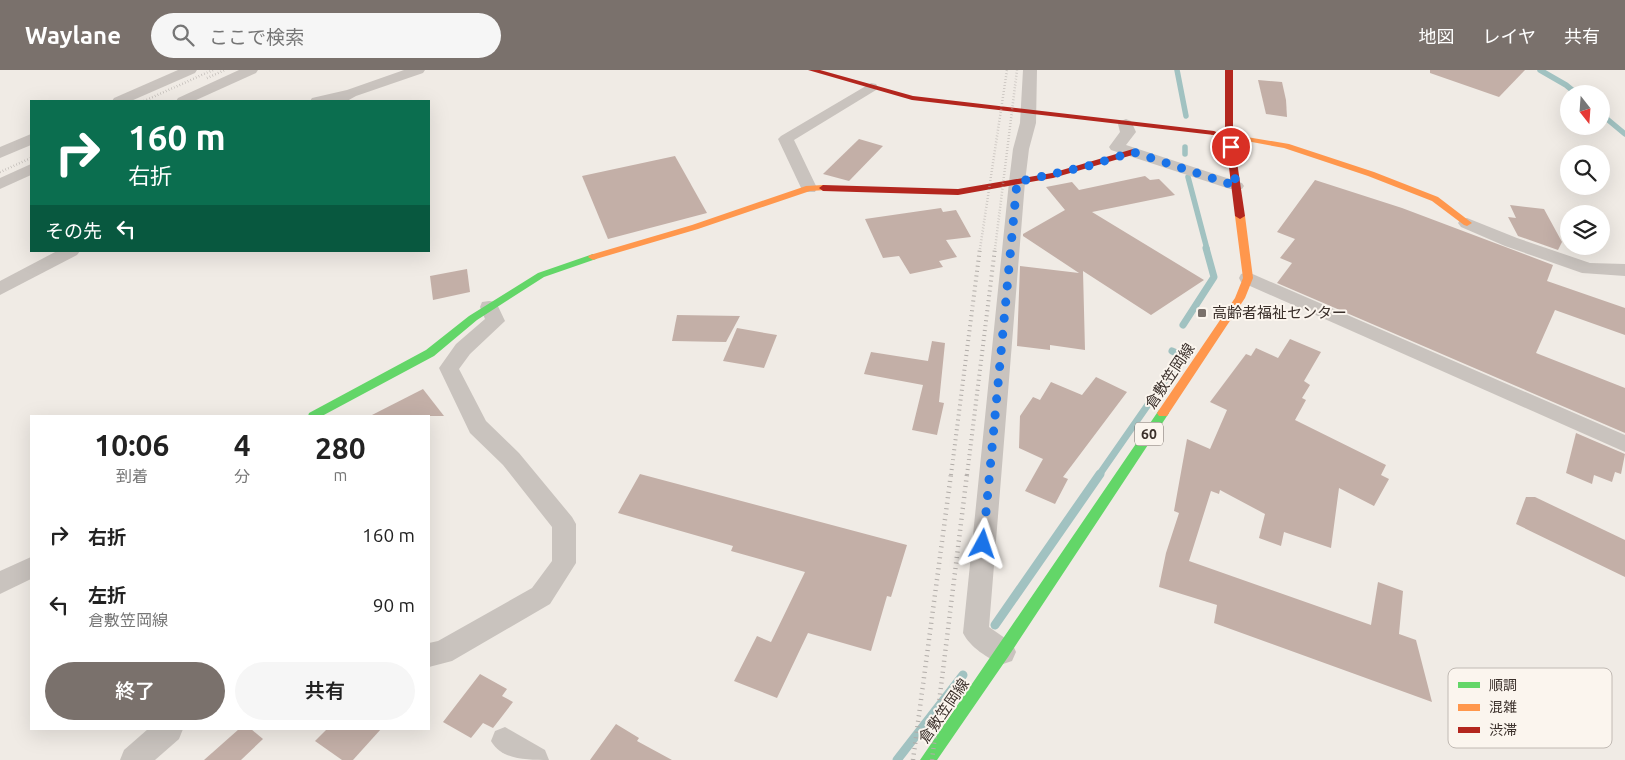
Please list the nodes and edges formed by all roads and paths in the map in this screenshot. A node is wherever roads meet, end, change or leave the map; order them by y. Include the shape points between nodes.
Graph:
1 (190, 70) edge
2 (251, 70) edge
3 (418, 70) edge
4 (812, 70) edge
5 (1030, 70) edge
6 (1229, 70) edge
7 (872, 87) junction
8 (351, 93) junction
9 (121, 100) edge
10 (185, 100) edge
11 (321, 100) edge
12 (339, 100) edge
13 (1029, 113) junction
14 (1126, 124) junction
15 (1229, 135) junction
16 (30, 140) edge
17 (1133, 152) junction
18 (0, 153) edge
19 (30, 169) edge
20 (30, 181) edge
21 (1017, 182) junction
22 (0, 184) edge
23 (1236, 186) junction
24 (809, 188) junction
25 (0, 189) edge
26 (1467, 224) joint
27 (69, 252) edge
28 (1625, 270) edge
29 (1248, 278) junction
30 (0, 289) edge
31 (489, 308) junction
32 (315, 415) edge
33 (1625, 444) edge
34 (30, 568) edge
35 (0, 583) edge
36 (1003, 652) junction
37 (430, 655) edge
38 (168, 730) edge
39 (505, 741) dead end
40 (134, 760) edge
41 (535, 760) edge
42 (928, 760) edge

1 - 9 street
2 - 10 street
3 - 8 street
4 - 7 street
5 - 13 street
6 - 15 street
7 - 13 street via 920,99
7 - 24 street via 786,139
8 - 11 street
8 - 12 street
13 - 14 street
13 - 21 street
14 - 15 street
14 - 17 street via 1128,132 1117,147
15 - 23 street
15 - 26 street via 1286,146 1371,174 1434,198
16 - 18 street
17 - 21 street
17 - 23 street
19 - 22 street
20 - 25 street
21 - 24 street via 945,193
21 - 36 street via 976,633
23 - 29 street
24 - 31 street via 541,275
26 - 28 street via 1588,268
27 - 30 street
29 - 33 street
29 - 36 street, 倉敷笠岡線 / 60 via 1240,298
31 - 32 street via 430,352
31 - 37 street via 495,321 463,349 449,368 478,427 511,459 564,524 564,563 541,596 442,652
34 - 35 street
36 - 42 street, 倉敷笠岡線 / 60
38 - 40 street
39 - 41 street

